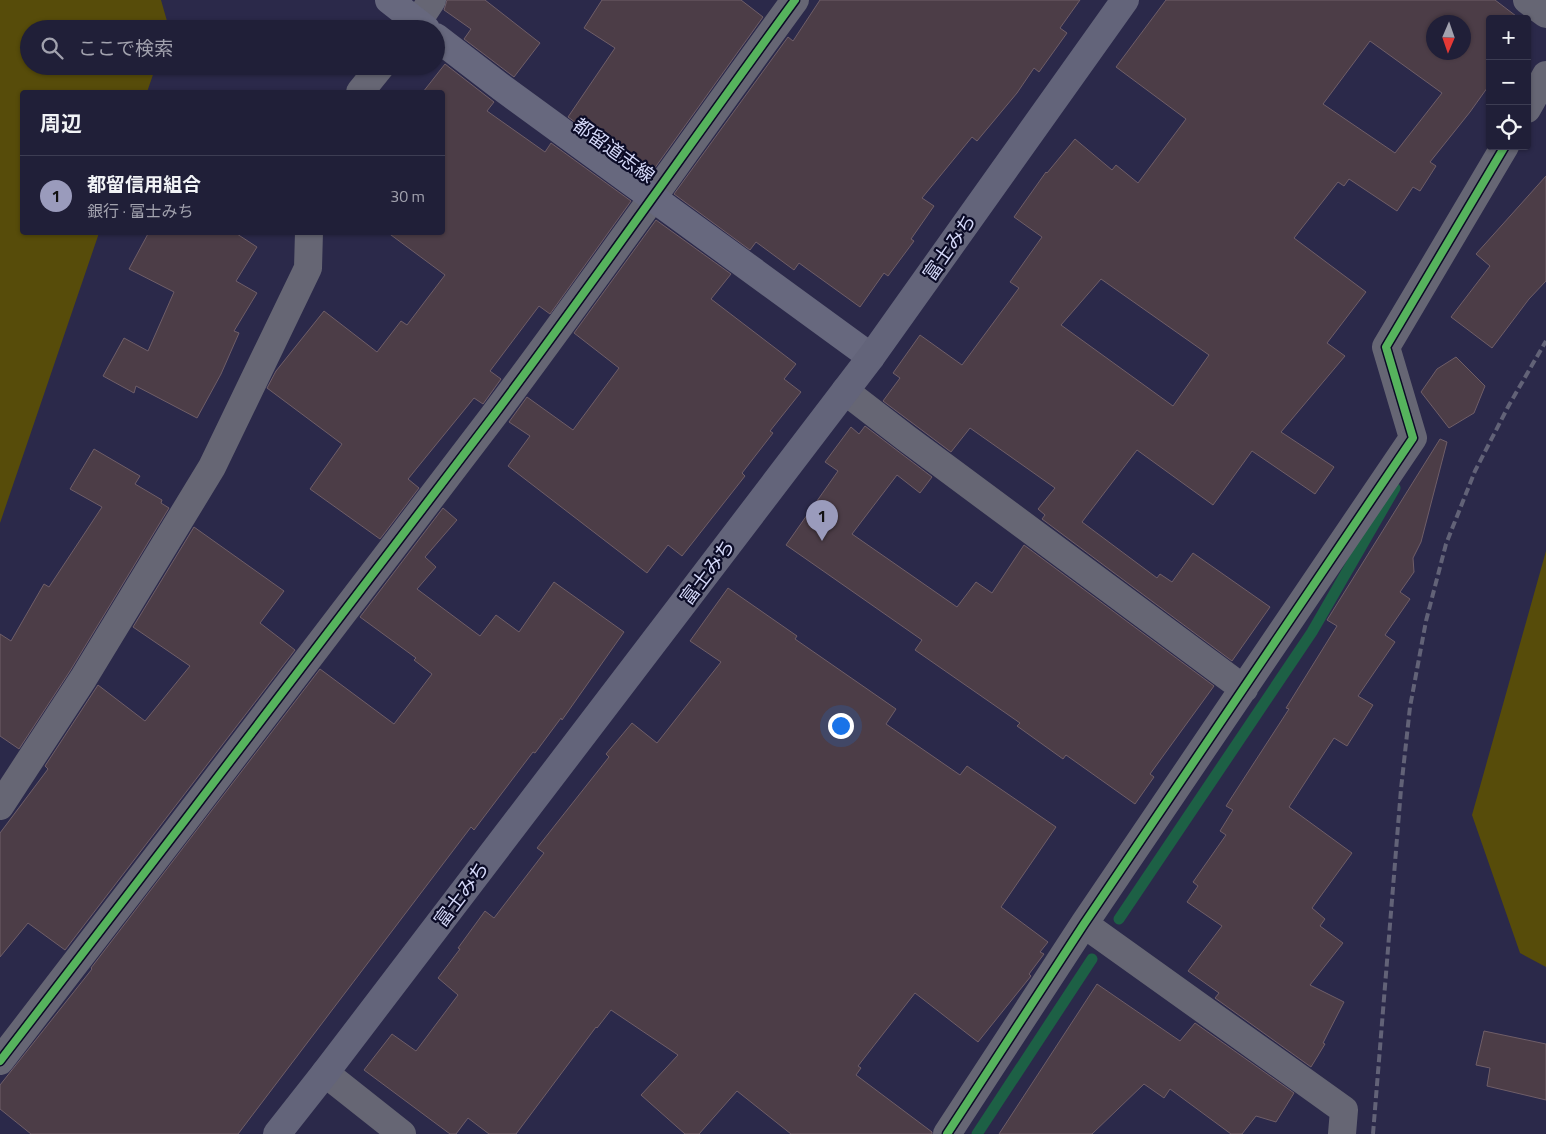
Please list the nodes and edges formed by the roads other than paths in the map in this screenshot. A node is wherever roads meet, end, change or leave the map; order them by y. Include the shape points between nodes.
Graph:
1 (389, 0) edge
2 (795, 0) edge
3 (1125, 0) edge
4 (1527, 0) edge
5 (1546, 14) edge
6 (420, 20) edge
7 (445, 40) edge
8 (374, 75) edge
9 (1546, 75) edge
10 (362, 90) edge
11 (1529, 105) edge
12 (1503, 150) edge
13 (653, 198) junction
14 (309, 235) edge
15 (871, 357) junction
16 (845, 391) junction
17 (1244, 689) junction
18 (0, 806) edge
19 (1084, 924) junction
20 (0, 1061) edge
21 (325, 1073) junction
22 (277, 1134) edge
23 (402, 1134) edge
24 (947, 1134) edge
25 (1342, 1134) edge

1 - 6 main road, 都留道志線
2 - 13 street
3 - 15 highway, 富士みち
4 - 5 street
7 - 13 main road, 都留道志線 via 501,88
8 - 10 street
9 - 11 street
12 - 17 street via 1386,347 1413,438
13 - 15 main road, 都留道志線
13 - 20 street via 489,421
14 - 18 street via 308,268 212,467
15 - 16 highway, 富士みち
16 - 17 street
16 - 21 highway, 富士みち
17 - 19 street
19 - 24 street
19 - 25 street via 1344,1110
21 - 22 highway, 富士みち
21 - 23 street

